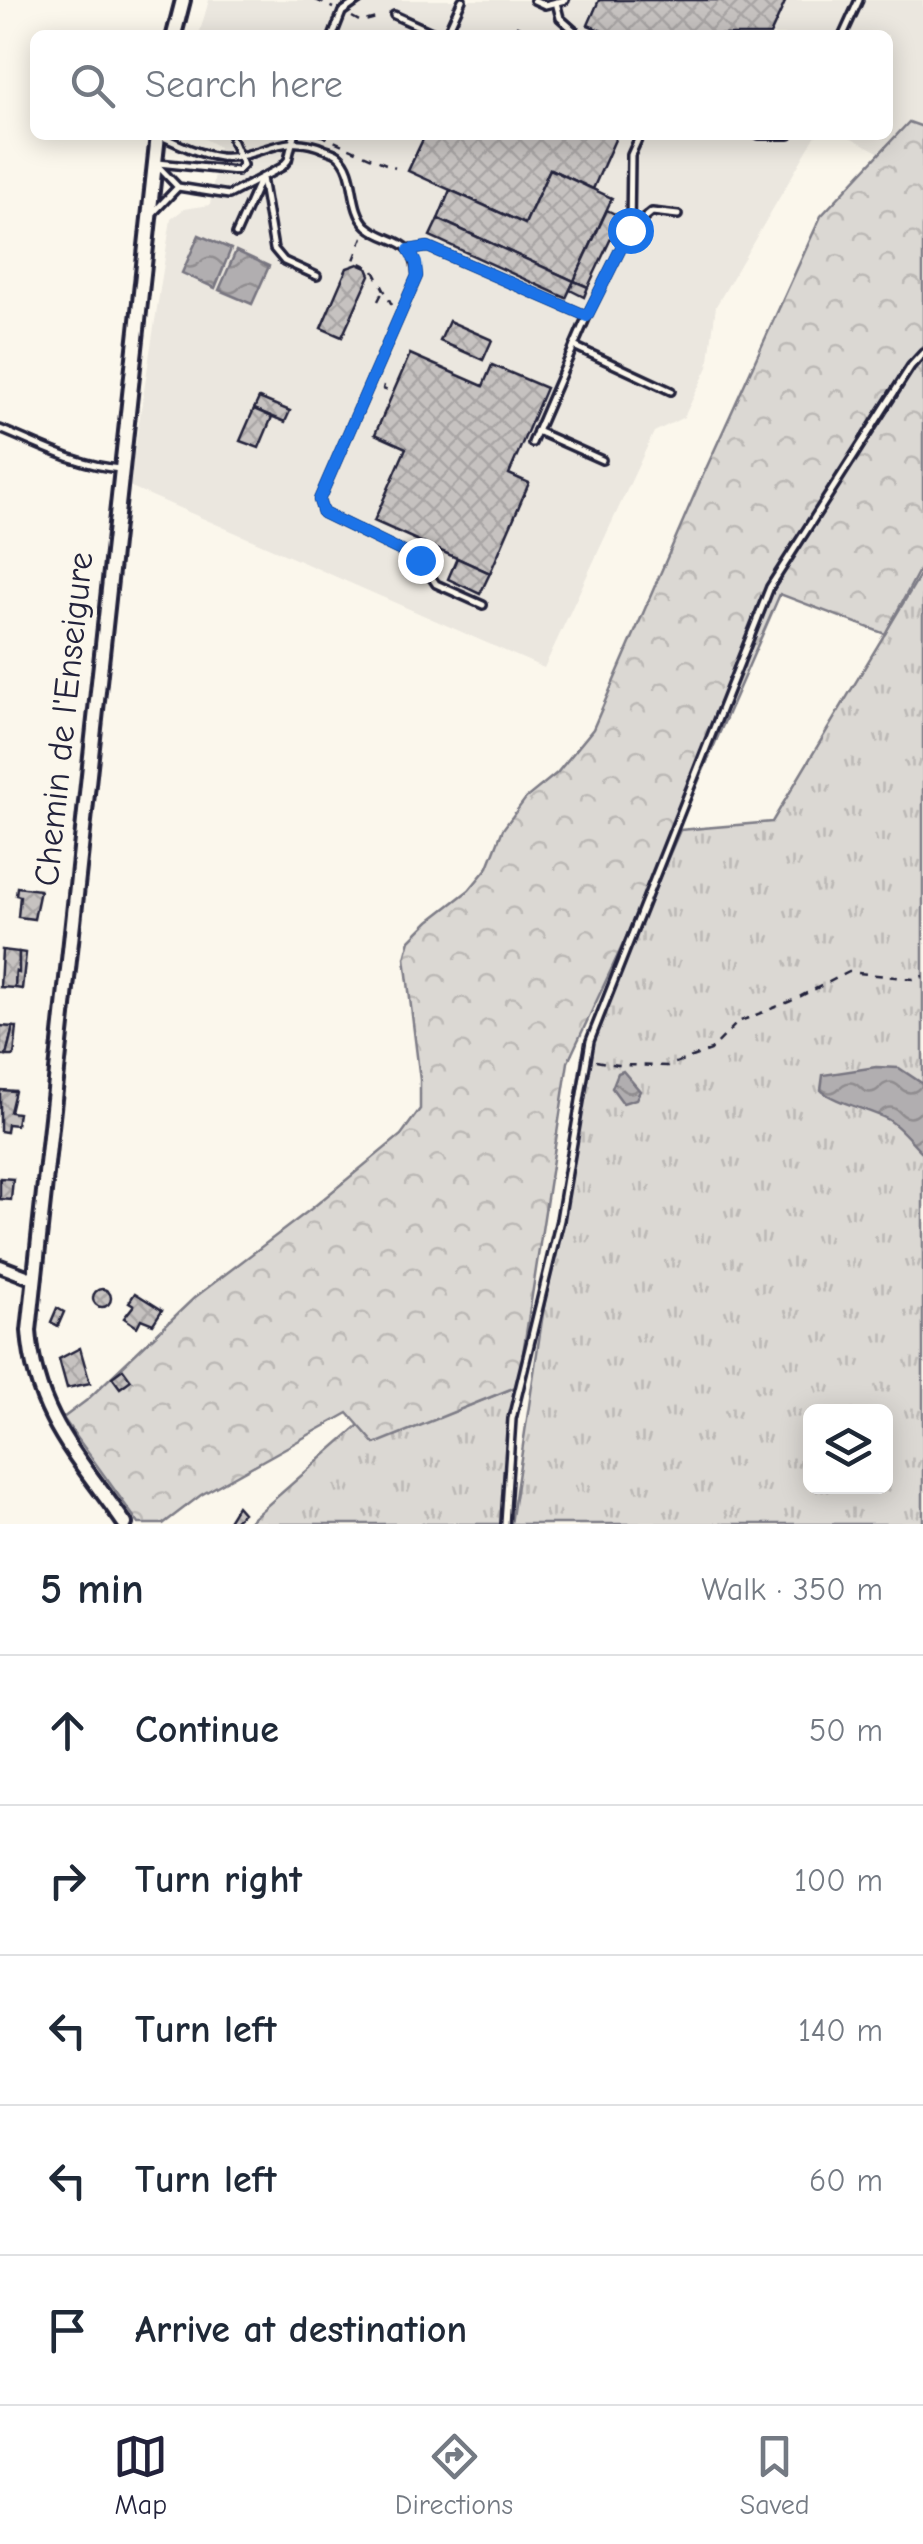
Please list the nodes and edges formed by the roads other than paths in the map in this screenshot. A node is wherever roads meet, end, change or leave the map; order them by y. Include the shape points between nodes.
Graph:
1 (183, 0) edge
2 (360, 0) edge
3 (462, 0) edge
4 (534, 0) edge
5 (565, 0) edge
6 (859, 0) edge
7 (556, 2) edge
8 (394, 15) dead end
9 (175, 30) edge
10 (335, 30) edge
11 (427, 30) edge
12 (448, 30) edge
13 (573, 30) edge
14 (845, 30) edge
15 (157, 140) edge
16 (171, 140) edge
17 (232, 140) dead end
18 (286, 140) edge
19 (292, 140) edge
20 (301, 140) edge
21 (637, 140) edge
22 (238, 156) junction
23 (155, 163) junction
24 (262, 178) junction
25 (178, 188) junction
26 (678, 215) dead end
27 (148, 218) junction
28 (630, 230) junction
29 (236, 234) dead end
30 (409, 250) junction
31 (317, 276) dead end
32 (587, 316) junction
33 (574, 346) junction
34 (923, 352) edge
35 (671, 391) dead end
36 (0, 429) edge
37 (537, 431) junction
38 (532, 443) dead end
39 (602, 460) dead end
40 (122, 470) junction
41 (484, 605) dead end
42 (0, 1266) edge
43 (34, 1278) junction
44 (124, 1524) edge
45 (505, 1524) edge

1 - 9 street
2 - 10 lane via 342,12
3 - 12 lane
4 - 7 lane
5 - 7 lane
6 - 14 lane
7 - 13 lane via 560,18
8 - 11 lane
15 - 23 street, Chemin de l'Enseigure
16 - 22 lane via 217,157
17 - 22 lane
18 - 22 lane
19 - 24 lane via 288,160
20 - 30 lane via 338,155 368,226
21 - 28 lane via 630,154
22 - 23 lane via 243,166 237,171
23 - 25 lane
23 - 27 street, Chemin de l'Enseigure
24 - 25 lane via 229,195
24 - 29 lane
24 - 31 lane via 274,249
25 - 27 lane
26 - 28 lane via 652,212
27 - 40 street, Chemin de l'Enseigure
28 - 32 lane
30 - 32 lane via 428,247
30 - 41 lane via 417,276 319,500 336,522 420,560 436,584
32 - 33 lane
33 - 35 lane
33 - 37 lane
34 - 45 lane via 770,587 590,1040 560,1220 512,1419
36 - 40 lane
37 - 38 lane
37 - 39 lane
40 - 43 street, Chemin de l'Enseigure
42 - 43 street
43 - 44 street, Chemin de l'Enseigure via 29,1332 41,1388 74,1458

